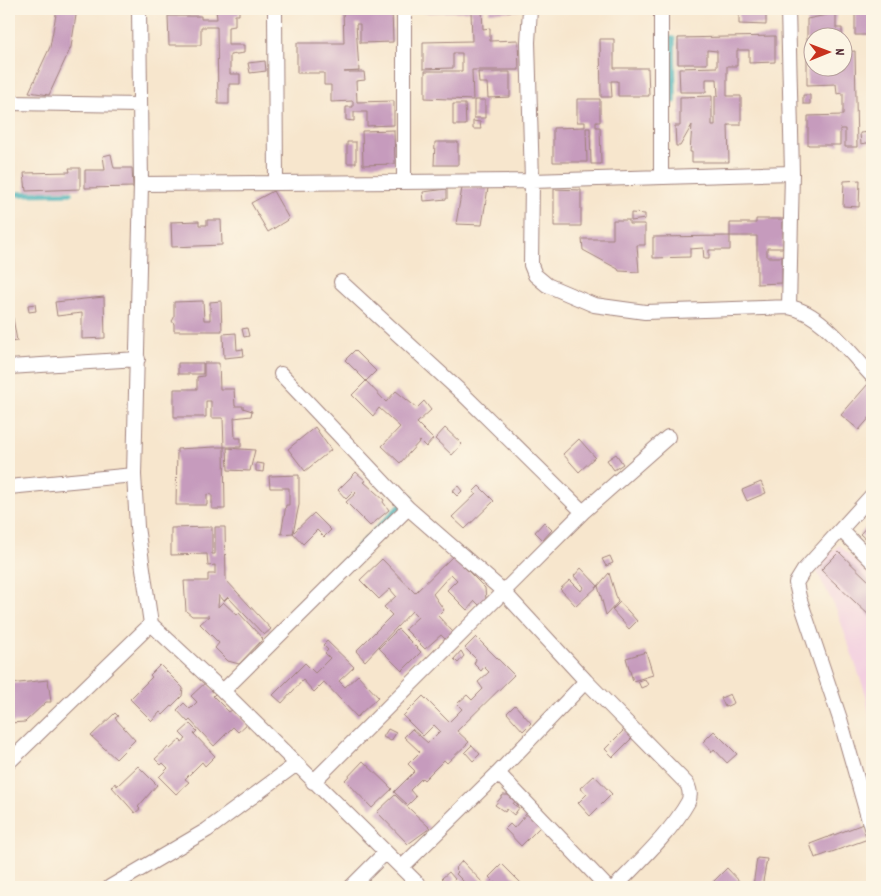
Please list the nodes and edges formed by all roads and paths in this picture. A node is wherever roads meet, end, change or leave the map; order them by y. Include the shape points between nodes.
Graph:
1 (139, 9) edge
2 (275, 9) edge
3 (404, 9) edge
4 (530, 9) edge
5 (661, 9) edge
6 (788, 9) edge
7 (9, 103) edge
8 (140, 104) junction
9 (792, 173) junction
10 (661, 177) junction
11 (532, 181) junction
12 (404, 182) junction
13 (276, 183) junction
14 (141, 184) junction
15 (341, 282) dead end
16 (789, 307) junction
17 (138, 359) junction
18 (9, 367) edge
19 (281, 374) dead end
20 (872, 376) edge
21 (668, 436) dead end
22 (134, 475) junction
23 (9, 487) edge
24 (872, 495) edge
25 (408, 508) junction
26 (583, 512) junction
27 (840, 530) junction
28 (872, 561) edge
29 (502, 590) junction
30 (151, 624) junction
31 (586, 681) junction
32 (223, 691) junction
33 (9, 762) edge
34 (295, 765) junction
35 (498, 773) junction
36 (313, 782) junction
37 (872, 832) edge
38 (385, 853) junction
39 (402, 867) junction
40 (110, 887) edge
41 (351, 887) edge
42 (421, 887) edge
43 (607, 887) edge
44 (615, 887) edge

1 - 8 street
2 - 13 street
3 - 12 street
4 - 11 street
5 - 10 street
6 - 9 street
7 - 8 street
8 - 14 street
9 - 10 street
9 - 16 street
10 - 11 street
11 - 12 street
11 - 16 street via 531,265 535,275 547,285 594,305 644,312
12 - 13 street
13 - 14 street
14 - 17 street
15 - 26 street via 462,393
16 - 20 street via 814,316
17 - 18 street
17 - 22 street
19 - 25 street
21 - 26 street
22 - 23 street
22 - 30 street via 137,527
24 - 27 street
25 - 29 street
25 - 32 street
26 - 29 street
27 - 28 street
27 - 37 street via 796,583
29 - 31 street
29 - 36 street
30 - 32 street
30 - 33 street
31 - 35 street
31 - 44 street via 687,784 690,791 689,801 661,837
32 - 34 street
34 - 36 street
34 - 40 street via 207,830
35 - 39 street
35 - 43 street
36 - 38 street
38 - 39 street
38 - 41 street
39 - 42 street

